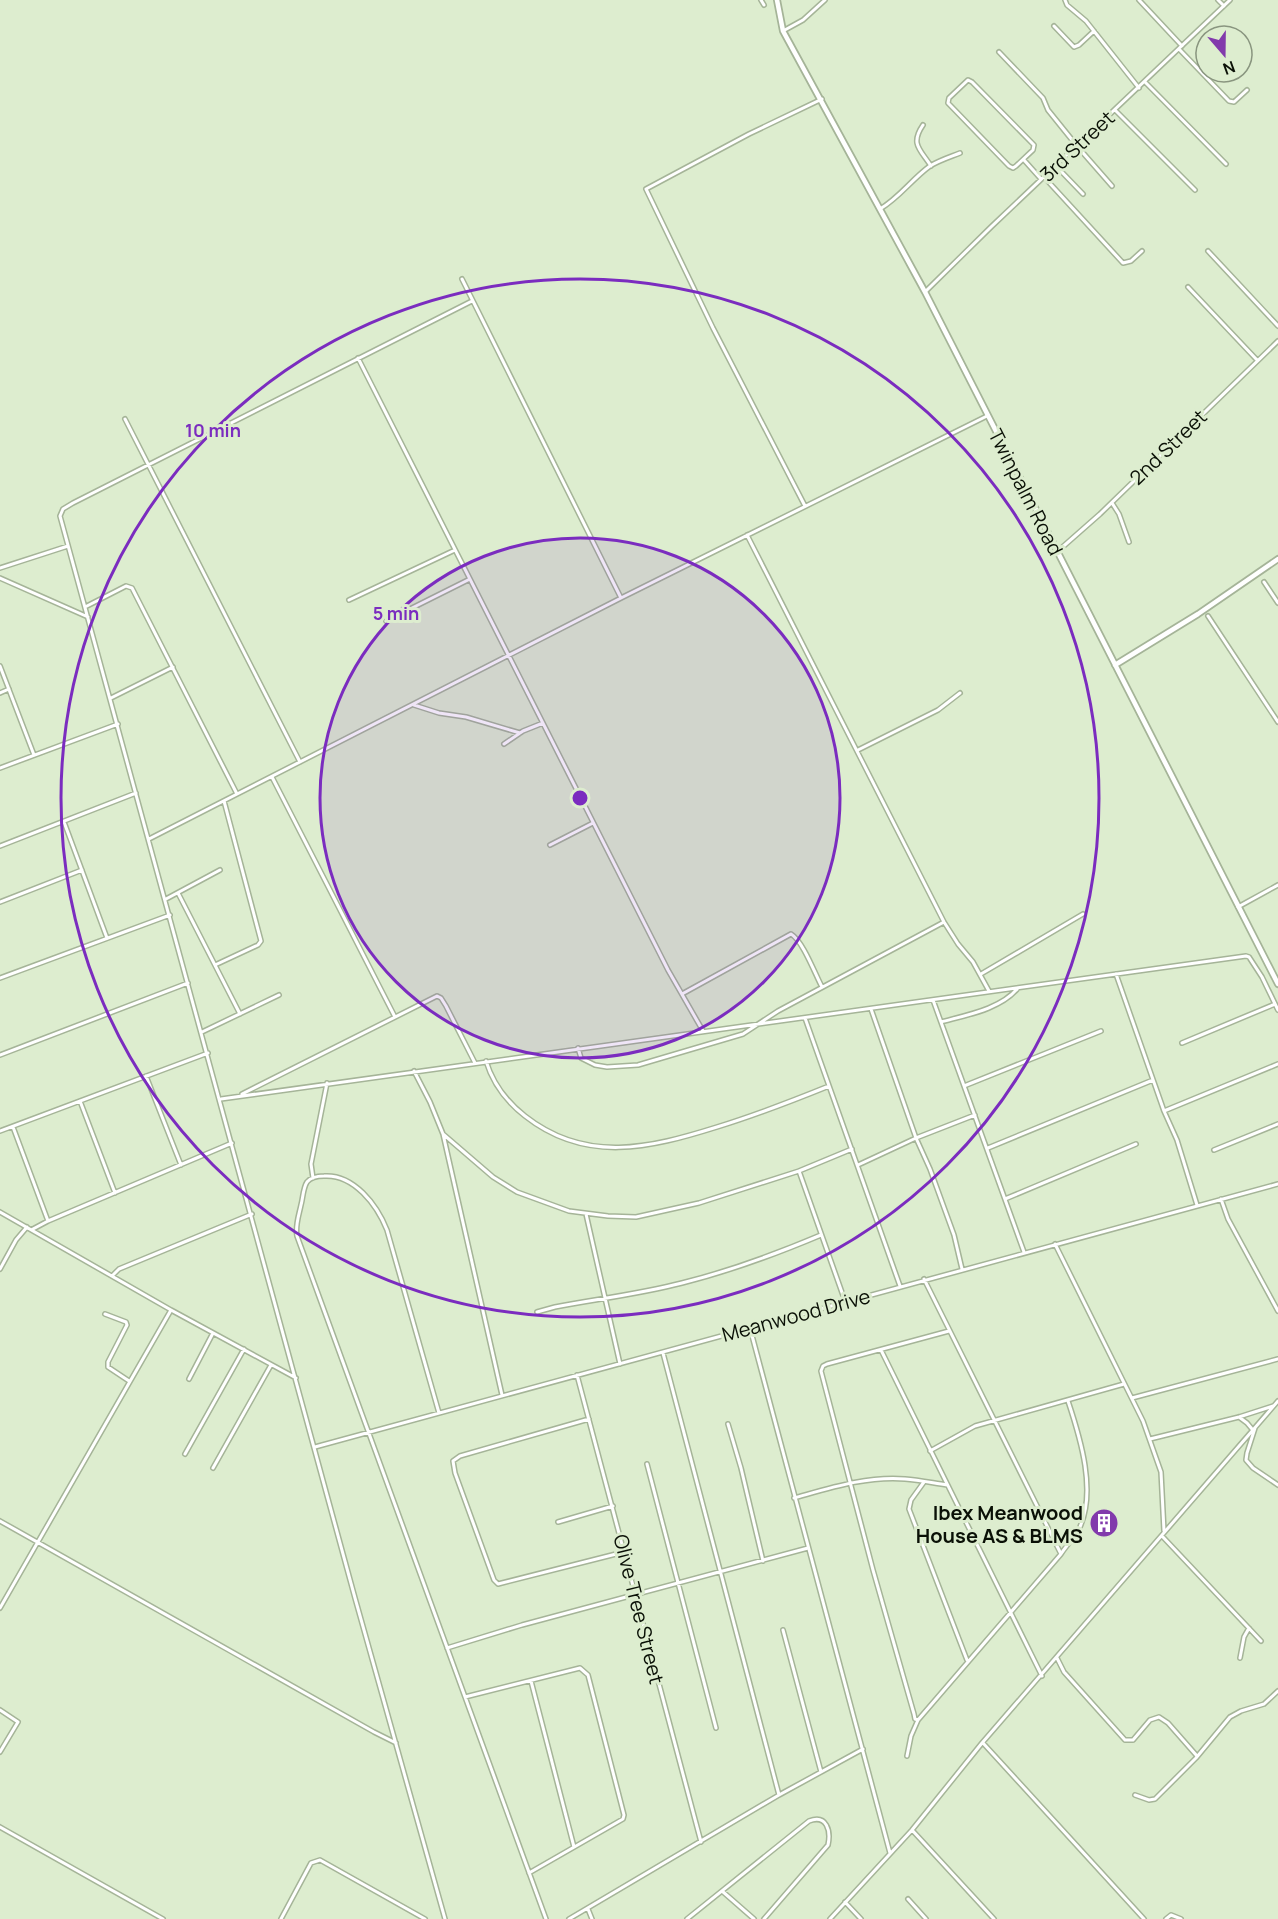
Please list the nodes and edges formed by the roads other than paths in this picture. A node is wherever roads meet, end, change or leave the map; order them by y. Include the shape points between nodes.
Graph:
1 (761, 0) edge
2 (777, 0) edge
3 (825, 0) edge
4 (1065, 0) edge
5 (1139, 0) edge
6 (1218, 0) edge
7 (1230, 0) edge
8 (764, 5) dead end
9 (1224, 6) junction
10 (1054, 26) dead end
11 (783, 31) junction
12 (1094, 31) junction
13 (1180, 48) junction
14 (999, 52) dead end
15 (1145, 82) junction
16 (1138, 88) junction
17 (1247, 90) dead end
18 (822, 99) junction
19 (1115, 110) junction
20 (923, 125) dead end
21 (1077, 146) junction
22 (960, 153) dead end
23 (1024, 160) junction
24 (1226, 164) dead end
25 (931, 166) junction
26 (1056, 166) junction
27 (1042, 178) junction
28 (1112, 186) dead end
29 (1195, 190) dead end
30 (1083, 194) dead end
31 (880, 209) junction
32 (1142, 251) dead end
33 (1208, 251) dead end
34 (462, 279) dead end
35 (1188, 287) dead end
36 (925, 292) junction
37 (472, 301) junction
38 (1278, 326) edge
39 (1278, 341) edge
40 (358, 358) junction
41 (1257, 360) junction
42 (987, 416) junction
43 (125, 419) dead end
44 (150, 464) junction
45 (1112, 503) junction
46 (805, 507) junction
47 (747, 535) junction
48 (1129, 542) dead end
49 (68, 546) junction
50 (455, 550) junction
51 (1057, 552) junction
52 (1278, 559) edge
53 (0, 568) edge
54 (0, 578) edge
55 (470, 579) junction
56 (1264, 582) dead end
57 (621, 598) junction
58 (349, 600) dead end
59 (1278, 603) edge
60 (85, 607) junction
61 (1208, 616) dead end
62 (88, 617) junction
63 (386, 621) dead end
64 (509, 656) junction
65 (1115, 665) junction
66 (0, 666) edge
67 (173, 667) junction
68 (9, 689) junction
69 (0, 693) edge
70 (960, 693) dead end
71 (111, 698) junction
72 (413, 705) junction
73 (1278, 722) edge
74 (543, 723) junction
75 (118, 724) junction
76 (520, 733) junction
77 (504, 744) dead end
78 (858, 750) junction
79 (34, 755) junction
80 (300, 762) junction
81 (0, 768) edge
82 (272, 777) junction
83 (136, 793) junction
84 (238, 794) junction
85 (224, 801) junction
86 (64, 822) junction
87 (594, 822) junction
88 (149, 839) junction
89 (550, 845) dead end
90 (0, 846) edge
91 (82, 870) junction
92 (220, 870) dead end
93 (1278, 885) edge
94 (178, 893) junction
95 (165, 899) junction
96 (0, 902) edge
97 (1238, 907) junction
98 (1083, 914) dead end
99 (170, 915) junction
100 (944, 922) junction
101 (107, 938) junction
102 (215, 965) junction
103 (981, 974) junction
104 (1116, 974) junction
105 (1275, 974) edge
106 (0, 978) edge
107 (188, 983) junction
108 (1278, 984) edge
109 (822, 987) junction
110 (1018, 988) junction
111 (989, 992) junction
112 (682, 994) junction
113 (279, 995) dead end
114 (933, 1000) junction
115 (1275, 1004) junction
116 (871, 1009) junction
117 (1278, 1010) edge
118 (240, 1014) junction
119 (395, 1017) junction
120 (805, 1018) junction
121 (941, 1022) junction
122 (760, 1023) junction
123 (1101, 1031) dead end
124 (202, 1032) junction
125 (702, 1032) junction
126 (1182, 1043) dead end
127 (578, 1048) junction
128 (208, 1053) junction
129 (0, 1055) edge
130 (486, 1061) junction
131 (475, 1063) junction
132 (1278, 1064) edge
133 (414, 1071) junction
134 (146, 1076) junction
135 (1153, 1080) junction
136 (327, 1083) junction
137 (830, 1086) junction
138 (964, 1086) junction
139 (237, 1096) junction
140 (220, 1099) junction
141 (80, 1101) junction
142 (1164, 1111) junction
143 (975, 1114) junction
144 (1278, 1124) edge
145 (13, 1126) junction
146 (0, 1131) edge
147 (443, 1134) junction
148 (915, 1138) junction
149 (232, 1143) junction
150 (1136, 1144) dead end
151 (988, 1148) junction
152 (852, 1149) junction
153 (1214, 1150) dead end
154 (181, 1165) junction
155 (857, 1165) junction
156 (799, 1171) junction
157 (313, 1178) junction
158 (1278, 1184) edge
159 (115, 1193) junction
160 (1221, 1199) junction
161 (1004, 1200) junction
162 (1197, 1205) junction
163 (0, 1212) edge
164 (252, 1214) junction
165 (586, 1214) junction
166 (48, 1221) junction
167 (27, 1227) junction
168 (32, 1229) junction
169 (821, 1235) junction
170 (1055, 1244) junction
171 (1024, 1252) junction
172 (0, 1269) edge
173 (962, 1269) junction
174 (112, 1276) junction
175 (924, 1280) junction
176 (900, 1286) junction
177 (605, 1298) junction
178 (845, 1301) junction
179 (171, 1310) junction
180 (1278, 1311) edge
181 (537, 1312) dead end
182 (105, 1314) dead end
183 (750, 1328) junction
184 (950, 1331) junction
185 (213, 1332) junction
186 (244, 1349) junction
187 (881, 1350) junction
188 (662, 1352) junction
189 (1278, 1359) edge
190 (620, 1364) junction
191 (271, 1365) junction
192 (577, 1375) junction
193 (296, 1378) junction
194 (189, 1379) dead end
195 (130, 1381) junction
196 (1124, 1384) junction
197 (502, 1395) junction
198 (1131, 1399) junction
199 (1068, 1401) junction
200 (1278, 1401) edge
201 (1273, 1406) junction
202 (439, 1413) junction
203 (1239, 1417) junction
204 (590, 1419) junction
205 (995, 1420) junction
206 (728, 1424) dead end
207 (1257, 1424) junction
208 (1252, 1430) junction
209 (369, 1432) junction
210 (1150, 1439) junction
211 (315, 1447) junction
212 (930, 1451) junction
213 (185, 1454) dead end
214 (647, 1464) dead end
215 (213, 1468) dead end
216 (850, 1482) junction
217 (924, 1482) junction
218 (947, 1485) junction
219 (1278, 1485) edge
220 (794, 1498) junction
221 (613, 1506) junction
222 (0, 1521) edge
223 (558, 1522) dead end
224 (1163, 1534) junction
225 (39, 1542) junction
226 (808, 1548) junction
227 (624, 1552) junction
228 (1061, 1554) junction
229 (764, 1561) junction
230 (721, 1572) junction
231 (678, 1583) junction
232 (635, 1596) junction
233 (0, 1608) edge
234 (1011, 1612) junction
235 (1249, 1628) junction
236 (783, 1630) dead end
237 (1261, 1641) dead end
238 (447, 1648) junction
239 (1057, 1658) junction
240 (1240, 1658) dead end
241 (968, 1661) junction
242 (1042, 1676) junction
243 (531, 1680) junction
244 (1278, 1691) edge
245 (465, 1697) junction
246 (0, 1710) edge
247 (918, 1720) junction
248 (716, 1728) dead end
249 (396, 1743) junction
250 (982, 1743) junction
251 (863, 1749) junction
252 (0, 1752) edge
253 (1197, 1755) junction
254 (907, 1756) dead end
255 (821, 1772) junction
256 (779, 1795) junction
257 (1135, 1795) dead end
258 (0, 1827) edge
259 (912, 1830) junction
260 (701, 1842) junction
261 (573, 1848) junction
262 (890, 1853) junction
263 (529, 1873) junction
264 (722, 1891) junction
265 (908, 1899) dead end
266 (845, 1902) junction
267 (588, 1909) junction
268 (164, 1919) edge
269 (281, 1919) edge
270 (425, 1919) edge
271 (445, 1919) edge
272 (546, 1919) edge
273 (569, 1919) edge
274 (592, 1919) edge
275 (687, 1919) edge
276 (754, 1919) edge
277 (764, 1919) edge
278 (830, 1919) edge
279 (861, 1919) edge
280 (926, 1919) edge
281 (994, 1919) edge
282 (1144, 1919) edge
283 (1166, 1919) edge
284 (1181, 1919) edge

1 - 8 street
2 - 11 main road, Twinpalm Road
3 - 11 street via 803,20
4 - 12 street
5 - 13 street
6 - 9 street
7 - 9 street, 3rd Street
9 - 13 street, 3rd Street
10 - 12 street via 1074,47
11 - 18 main road, Twinpalm Road
12 - 16 street
13 - 15 street, 3rd Street
13 - 17 street via 1229,101 1234,102
14 - 21 street via 1042,98
15 - 16 street, 3rd Street
15 - 24 street
16 - 19 street, 3rd Street
18 - 31 main road, Twinpalm Road
18 - 46 street via 646,189
19 - 21 street, 3rd Street
19 - 29 street
20 - 25 street via 915,141
21 - 26 street, 3rd Street
21 - 28 street
22 - 25 street
23 - 23 street via 1034,145 968,80 948,103 1011,168
23 - 27 street
25 - 31 street
26 - 27 street, 3rd Street
26 - 30 street
27 - 32 street via 1123,262 1131,261
27 - 36 street, 3rd Street
31 - 36 main road, Twinpalm Road
33 - 38 street
34 - 37 street
35 - 41 street
36 - 42 main road, Twinpalm Road
37 - 40 street
37 - 57 street
39 - 41 street, 2nd Street
40 - 44 street
40 - 50 street
41 - 45 street, 2nd Street
42 - 46 street
42 - 51 main road, Twinpalm Road
43 - 44 street
44 - 49 street via 63,509 60,521
44 - 80 street
45 - 48 street
45 - 51 street, 2nd Street
46 - 47 street
47 - 57 street
47 - 78 street
49 - 53 street
49 - 60 street
50 - 55 street
50 - 58 street
51 - 65 main road, Twinpalm Road
52 - 65 main road
54 - 62 street
55 - 63 street
55 - 64 street
56 - 59 street
57 - 64 street
60 - 62 street
60 - 67 street via 126,586 132,588
61 - 73 street
62 - 71 street
64 - 72 street
64 - 74 street
65 - 97 main road, Twinpalm Road
66 - 68 street
67 - 71 street
67 - 84 street
68 - 69 street
68 - 79 street
70 - 78 street via 938,710
71 - 75 street
72 - 76 street
72 - 80 street
74 - 76 street
74 - 87 street
75 - 79 street
75 - 83 street
76 - 77 street
78 - 100 street
79 - 81 street
80 - 82 street
82 - 84 street
82 - 119 street
83 - 86 street
83 - 88 street
84 - 85 street
85 - 88 street
85 - 102 street via 261,941
86 - 90 street
86 - 91 street
87 - 89 street
87 - 112 street
88 - 95 street
91 - 96 street
91 - 101 street
92 - 94 street
93 - 97 street
94 - 95 street
94 - 102 street
95 - 99 street
97 - 105 main road, Twinpalm Road
98 - 103 street
99 - 101 street
99 - 107 street
100 - 103 street
100 - 109 street
101 - 106 street
102 - 118 street
103 - 111 street
104 - 110 street
104 - 115 street via 1246,956
104 - 135 street
105 - 108 main road, Twinpalm Road
107 - 124 street
107 - 129 street
109 - 112 street via 800,944 790,934
109 - 122 street
110 - 111 street
110 - 121 street via 1000,1002
111 - 114 street
112 - 125 street
113 - 118 street
114 - 116 street
114 - 121 street
115 - 117 street
115 - 126 street
116 - 120 street
116 - 148 street
118 - 124 street
119 - 131 street via 439,997
119 - 139 street
120 - 122 street
120 - 137 street
121 - 138 street
122 - 125 street
122 - 127 street via 742,1034 624,1067 595,1065 581,1058
123 - 138 street
124 - 128 street
125 - 127 street
127 - 130 street
128 - 134 street
128 - 140 street
130 - 131 street
130 - 137 street via 501,1093 538,1126 571,1141 600,1147 629,1149 677,1139 777,1108
131 - 133 street
132 - 142 street
133 - 136 street
133 - 147 street
134 - 141 street
134 - 154 street
135 - 142 street
135 - 151 street
136 - 139 street
136 - 157 street via 310,1164
137 - 152 street
138 - 143 street
139 - 140 street
140 - 149 street
141 - 145 street
141 - 159 street
142 - 162 street
143 - 148 street
143 - 151 street
144 - 153 street
145 - 146 street
145 - 166 street
147 - 165 street via 506,1186 552,1207
147 - 197 street
148 - 155 street
148 - 173 street via 954,1235
149 - 154 street
149 - 164 street
150 - 161 street
151 - 161 street
152 - 155 street
152 - 156 street
154 - 159 street
155 - 176 street
156 - 165 street via 668,1210 622,1218
156 - 169 street
157 - 202 street via 342,1179 361,1191 379,1212
157 - 209 street via 304,1190 297,1236
158 - 160 street, Meanwood Drive
159 - 166 street
160 - 162 street, Meanwood Drive
160 - 180 street
161 - 171 street
162 - 170 street, Meanwood Drive
163 - 167 street
164 - 174 street via 119,1269
164 - 193 street
165 - 177 street
166 - 168 street
167 - 168 street
167 - 172 street
168 - 174 street
169 - 177 street via 720,1273
169 - 178 street
170 - 171 street, Meanwood Drive
170 - 196 street
171 - 173 street, Meanwood Drive
173 - 175 street, Meanwood Drive
174 - 179 street
175 - 176 street, Meanwood Drive
175 - 184 street
176 - 178 street, Meanwood Drive
177 - 181 street
177 - 190 street
178 - 183 street, Meanwood Drive
179 - 185 street
179 - 195 street
182 - 195 street via 126,1322 108,1367
183 - 188 street, Meanwood Drive
183 - 220 street
184 - 187 street
184 - 205 street
185 - 186 street
185 - 194 street
186 - 191 street
186 - 213 street
187 - 212 street
187 - 216 street via 821,1368
188 - 190 street, Meanwood Drive
188 - 230 street
189 - 198 street
190 - 192 street, Meanwood Drive
191 - 193 street
191 - 215 street
192 - 197 street, Meanwood Drive
192 - 204 street, Olive Tree Street
193 - 211 street
195 - 225 street
196 - 198 street
196 - 199 street
197 - 202 street, Meanwood Drive
198 - 210 street
199 - 205 street
199 - 228 street via 1082,1443 1087,1486 1078,1530
200 - 201 street
201 - 203 street
201 - 207 street
202 - 209 street, Meanwood Drive
203 - 208 street
203 - 210 street
204 - 221 street, Olive Tree Street
204 - 227 street via 460,1456 453,1461 455,1473 498,1584
205 - 212 street via 965,1430
205 - 228 street
206 - 229 street
207 - 208 street
207 - 219 street via 1246,1460
208 - 224 street
209 - 211 street, Meanwood Drive
209 - 238 street
210 - 224 street via 1161,1473
211 - 249 street
212 - 218 street
214 - 231 street
216 - 217 street
216 - 220 street
216 - 247 street
217 - 218 street
217 - 241 street via 909,1509
218 - 234 street
220 - 226 street
221 - 223 street
221 - 227 street, Olive Tree Street
222 - 225 street
224 - 235 street
224 - 239 street
225 - 233 street
225 - 249 street
226 - 229 street
226 - 251 street
227 - 232 street, Olive Tree Street
228 - 234 street
229 - 230 street
230 - 231 street
230 - 256 street
231 - 232 street
231 - 248 street
232 - 238 street
232 - 260 street, Olive Tree Street
234 - 241 street
234 - 242 street
235 - 237 street
235 - 240 street
236 - 255 street
238 - 245 street
239 - 242 street
239 - 253 street via 1064,1672 1125,1740 1133,1740 1150,1720 1159,1717
241 - 247 street
242 - 250 street
243 - 245 street
243 - 261 street
243 - 261 street via 585,1670 624,1810 622,1820
244 - 253 street via 1264,1704 1230,1717
245 - 263 street
246 - 252 street via 18,1722
247 - 254 street
249 - 271 street
250 - 259 street
250 - 282 street
251 - 255 street
251 - 262 street
253 - 257 street via 1155,1799
255 - 256 street
256 - 260 street
258 - 268 street
259 - 262 street
259 - 281 street
260 - 267 street
261 - 263 street
262 - 266 street
263 - 272 street
264 - 275 street
264 - 276 street
264 - 277 street via 809,1821 816,1818 826,1822 828,1845
265 - 280 street
266 - 278 street
266 - 279 street
267 - 273 street
267 - 274 street
269 - 270 street via 311,1863 320,1860
283 - 284 street via 1171,1915

